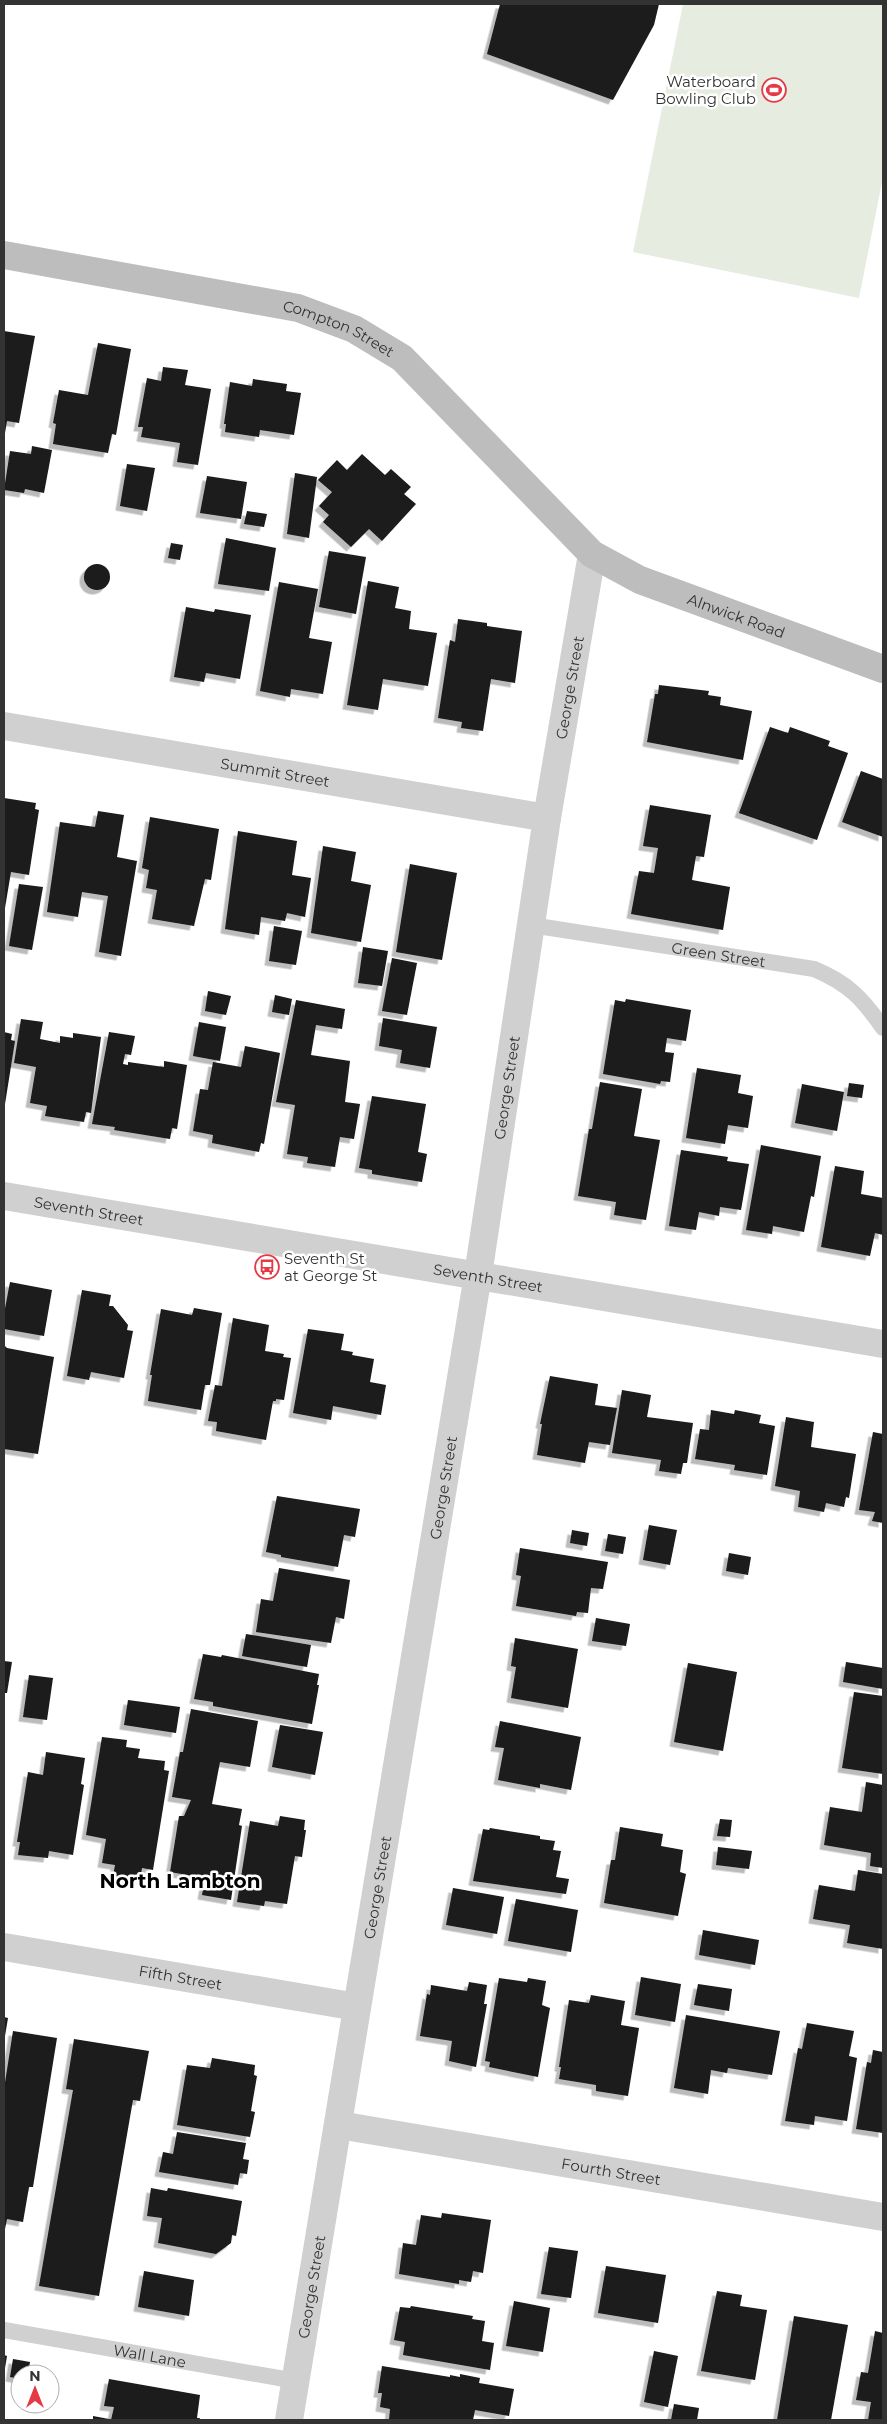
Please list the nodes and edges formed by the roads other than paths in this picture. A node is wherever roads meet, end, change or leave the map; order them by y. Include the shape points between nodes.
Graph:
1 (4, 255) edge
2 (592, 554) junction
3 (883, 669) edge
4 (4, 726) edge
5 (547, 818) junction
6 (530, 925) junction
7 (883, 1028) edge
8 (4, 1196) edge
9 (478, 1275) junction
10 (883, 1344) edge
11 (4, 1947) edge
12 (357, 2007) junction
13 (339, 2125) junction
14 (883, 2216) edge
15 (4, 2330) edge
16 (296, 2381) junction
17 (290, 2420) edge

1 - 2 street, Compton Street via 298,308 354,329 402,358
2 - 3 street, Alnwick Road via 640,580
2 - 5 street, George Street
4 - 5 street, Summit Street
5 - 6 street, George Street
6 - 7 lane, Green Street via 814,969 832,976 863,999
6 - 9 street, George Street
8 - 9 street, Seventh Street
9 - 10 street, Seventh Street
9 - 12 street, George Street
11 - 12 street, Fifth Street
12 - 13 street, George Street
13 - 14 street, Fourth Street
13 - 16 street, George Street
15 - 16 lane, Wall Lane
16 - 17 street, George Street

